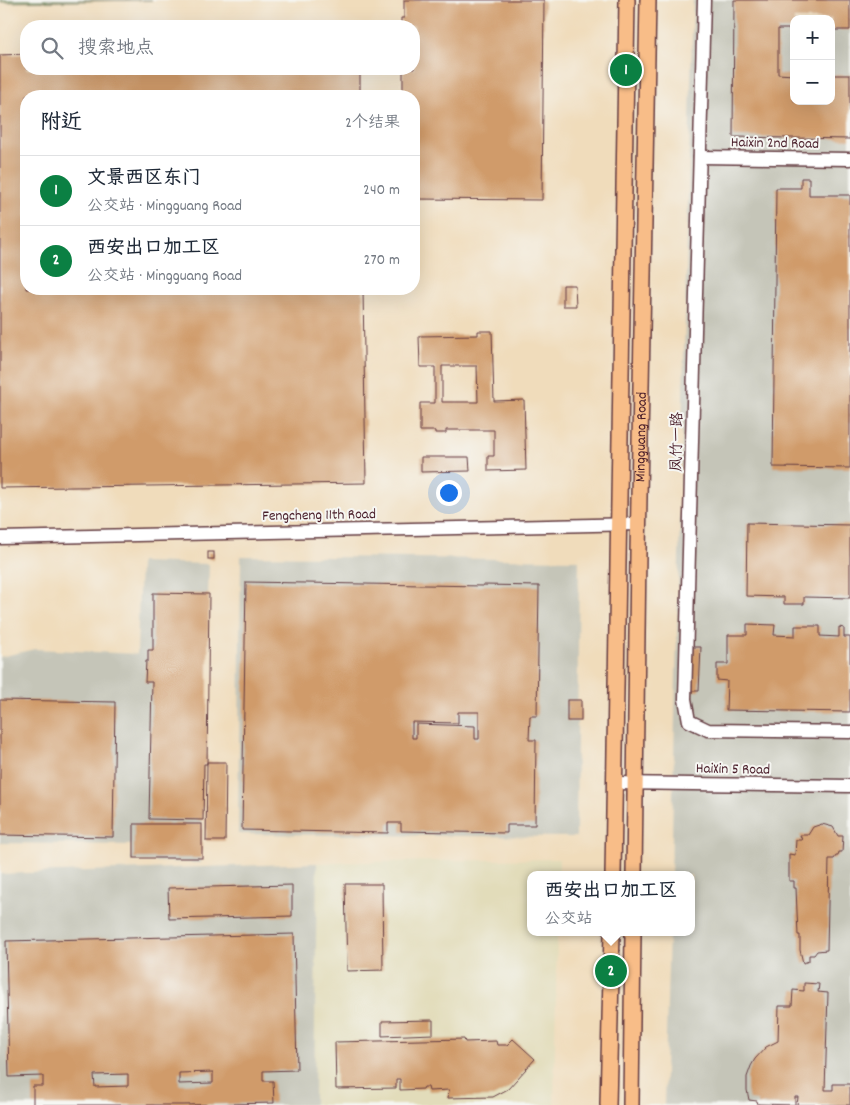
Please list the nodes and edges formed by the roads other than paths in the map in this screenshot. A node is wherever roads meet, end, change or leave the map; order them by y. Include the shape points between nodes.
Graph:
1 (628, 0) edge
2 (648, 0) edge
3 (704, 0) edge
4 (700, 157) junction
5 (850, 160) edge
6 (620, 524) junction
7 (638, 524) junction
8 (0, 538) edge
9 (850, 732) edge
10 (615, 783) junction
11 (634, 783) junction
12 (850, 786) edge
13 (613, 871) edge
14 (634, 871) edge
15 (612, 936) edge
16 (633, 936) edge
17 (608, 1105) edge
18 (632, 1105) edge

1 - 6 main road, Mingguang Road
2 - 7 main road, Mingguang Road
3 - 4 street, 凤竹一路
4 - 5 street, Haixin 2nd Road
4 - 9 street, 凤竹一路 via 686,698 689,722 708,730
6 - 7 street, Fengcheng 11th Road
6 - 8 street, Fengcheng 11th Road
6 - 10 main road, Mingguang Road
7 - 11 main road, Mingguang Road
10 - 11 street, HaiXin 5 Road
10 - 13 main road, Mingguang Road
11 - 12 street, HaiXin 5 Road
11 - 14 main road, Mingguang Road
15 - 17 main road
16 - 18 main road

